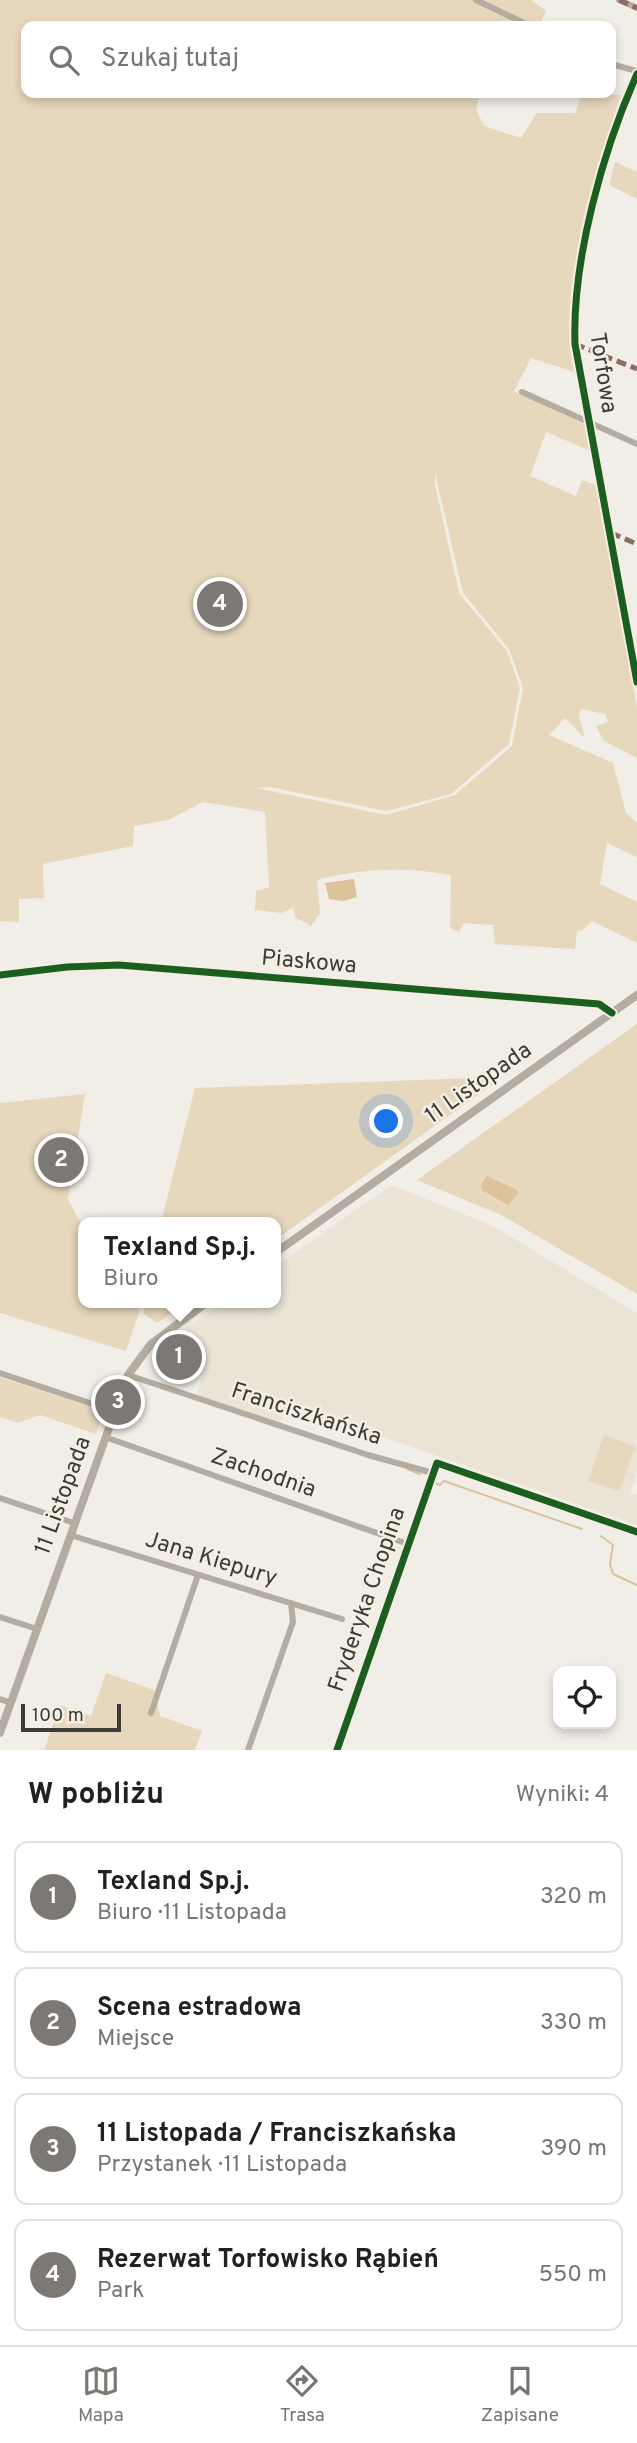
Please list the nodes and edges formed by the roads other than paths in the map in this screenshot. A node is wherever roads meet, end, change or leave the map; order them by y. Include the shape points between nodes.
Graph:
1 (476, 0) edge
2 (619, 0) edge
3 (637, 8) edge
4 (520, 21) edge
5 (616, 66) edge
6 (637, 72) edge
7 (522, 392) dead end
8 (590, 423) junction
9 (637, 444) edge
10 (637, 682) edge
11 (0, 975) edge
12 (637, 995) edge
13 (612, 1013) junction
14 (281, 1249) edge
15 (199, 1308) edge
16 (0, 1373) edge
17 (128, 1375) junction
18 (114, 1412) junction
19 (105, 1437) junction
20 (433, 1473) junction
21 (0, 1498) edge
22 (74, 1523) junction
23 (637, 1532) edge
24 (70, 1535) junction
25 (408, 1544) junction
26 (198, 1575) junction
27 (291, 1603) junction
28 (0, 1617) edge
29 (342, 1619) dead end
30 (37, 1629) junction
31 (0, 1699) edge
32 (11, 1703) junction
33 (151, 1713) dead end
34 (0, 1733) edge
35 (248, 1750) edge
36 (337, 1750) edge

1 - 4 street
2 - 3 street
5 - 6 street
6 - 8 street, Torfowa via 604,170 575,296 575,344
7 - 8 street
8 - 9 street
8 - 10 street, Torfowa
11 - 13 street, Piaskowa via 119,965 599,1004
12 - 13 street, 11 Listopada
13 - 14 street, 11 Listopada
15 - 17 street, 11 Listopada via 151,1344
16 - 18 street
17 - 18 street, 11 Listopada
17 - 20 street, Franciszkańska
18 - 19 street, 11 Listopada
19 - 22 street, 11 Listopada
19 - 25 street, Zachodnia
20 - 23 street, Fryderyka Chopina via 437,1464
20 - 25 street, Fryderyka Chopina
21 - 22 street
22 - 24 street, 11 Listopada
24 - 26 street, Jana Kiepury
24 - 30 street, 11 Listopada
25 - 36 street, Fryderyka Chopina
26 - 27 street, Jana Kiepury
26 - 33 street
27 - 29 street, Jana Kiepury
27 - 35 street via 293,1622
28 - 30 street
30 - 32 street, 11 Listopada
31 - 32 street
32 - 34 street, 11 Listopada

